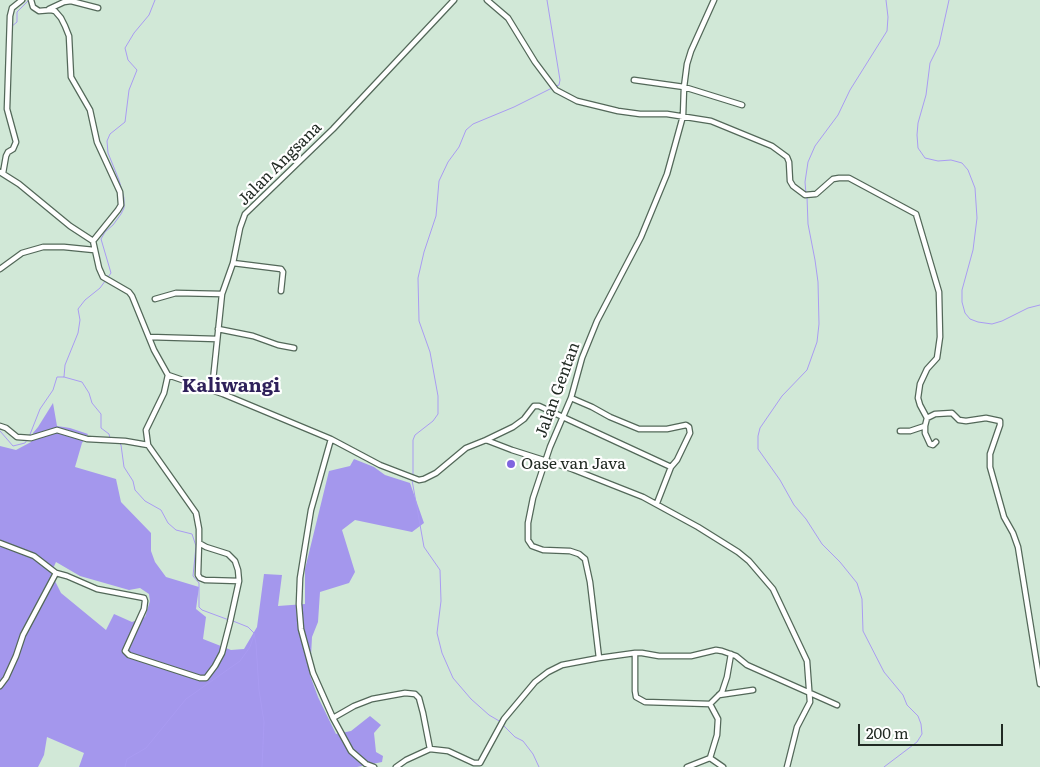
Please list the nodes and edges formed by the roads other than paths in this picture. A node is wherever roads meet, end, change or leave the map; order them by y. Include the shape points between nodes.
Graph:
1 (22, 0) edge
2 (31, 0) edge
3 (454, 0) edge
4 (488, 0) edge
5 (714, 0) edge
6 (98, 8) dead end
7 (45, 11) junction
8 (634, 80) dead end
9 (684, 87) junction
10 (742, 105) dead end
11 (683, 116) junction
12 (2, 173) edge
13 (94, 240) junction
14 (94, 250) junction
15 (233, 263) junction
16 (0, 269) edge
17 (280, 291) dead end
18 (222, 294) junction
19 (156, 299) dead end
20 (218, 329) junction
21 (149, 337) junction
22 (217, 338) junction
23 (294, 348) dead end
24 (168, 375) junction
25 (212, 390) junction
26 (571, 398) junction
27 (564, 416) junction
28 (927, 418) junction
29 (0, 426) edge
30 (925, 426) junction
31 (900, 431) dead end
32 (331, 439) junction
33 (486, 440) junction
34 (936, 442) dead end
35 (148, 445) junction
36 (545, 460) junction
37 (671, 467) junction
38 (657, 503) junction
39 (0, 543) edge
40 (199, 543) junction
41 (56, 573) junction
42 (240, 581) junction
43 (635, 653) junction
44 (731, 654) junction
45 (599, 658) junction
46 (1040, 684) edge
47 (0, 686) edge
48 (753, 690) dead end
49 (810, 693) junction
50 (719, 695) junction
51 (710, 704) junction
52 (837, 705) dead end
53 (333, 718) junction
54 (430, 749) junction
55 (710, 758) junction
56 (481, 765) edge
57 (374, 767) edge
58 (396, 767) edge
59 (687, 767) edge
60 (723, 767) edge
61 (787, 767) edge

1 - 12 street via 12,8 10,16 6,97 16,142 6,156
2 - 7 street via 33,7
3 - 15 street, Jalan Angsana via 333,129 245,214
4 - 11 street via 508,18 554,87 577,101 618,111
5 - 9 street, Jalan Gentan via 691,51
6 - 7 street via 71,1
7 - 13 street via 55,11 65,26 69,36 71,77 90,110 98,142 121,199 118,210
8 - 9 street
9 - 10 street
9 - 11 street, Jalan Gentan
11 - 26 street, Jalan Gentan via 667,174 641,237 594,328
11 - 28 street via 710,121 772,146 787,156 790,181 805,195 816,194 833,179 849,178 911,211 918,218 940,292 937,358 926,369 918,398
12 - 13 street via 70,226
13 - 14 street
14 - 16 street via 43,247 22,253
14 - 21 street via 103,277 130,293
15 - 17 street via 282,269
15 - 18 street, Jalan Angsana
18 - 19 street via 176,293
18 - 20 street, Jalan Angsana
20 - 22 street, Jalan Angsana
20 - 23 street
21 - 22 street
21 - 24 street
22 - 25 street, Jalan Angsana
24 - 25 street
24 - 35 street via 164,393 146,430
25 - 32 street
26 - 27 street, Jalan Gentan
26 - 37 street via 639,429 689,427 690,433
27 - 33 street via 534,406 513,427
27 - 36 street, Jalan Gentan
27 - 37 street
28 - 30 street
28 - 46 street via 952,413 959,420 986,418 1000,421 990,454 990,467 1004,516 1018,547
29 - 35 street via 17,437 28,438 57,430 87,439
30 - 31 street
30 - 34 street via 930,444
32 - 33 street via 380,465 424,479 466,448
32 - 53 street via 311,510 299,604 313,673
33 - 36 street
35 - 40 street via 196,513
36 - 38 street
36 - 45 street, Jalan Gentan via 528,523 528,540 532,546 543,550 570,551 585,559
37 - 38 street
38 - 49 street via 749,560 773,589 808,661
39 - 41 street via 34,556
40 - 42 street via 228,554 235,561
40 - 42 street via 200,578
41 - 42 street via 97,589 144,598 144,609 126,653 200,678 206,678 222,653
41 - 47 street via 22,635 16,656
43 - 44 street via 691,656 716,650
43 - 45 street
43 - 51 street via 635,691 639,699 645,702
44 - 49 street via 747,665
44 - 50 street via 727,677
45 - 56 street via 574,662 548,672 535,682 504,719
48 - 50 street
49 - 52 street
49 - 61 street via 810,702 797,727
50 - 51 street
51 - 55 street via 718,719
53 - 54 street via 364,702 399,693 415,694 419,698
53 - 57 street via 351,751
54 - 56 street via 448,751
54 - 58 street
55 - 59 street
55 - 60 street

